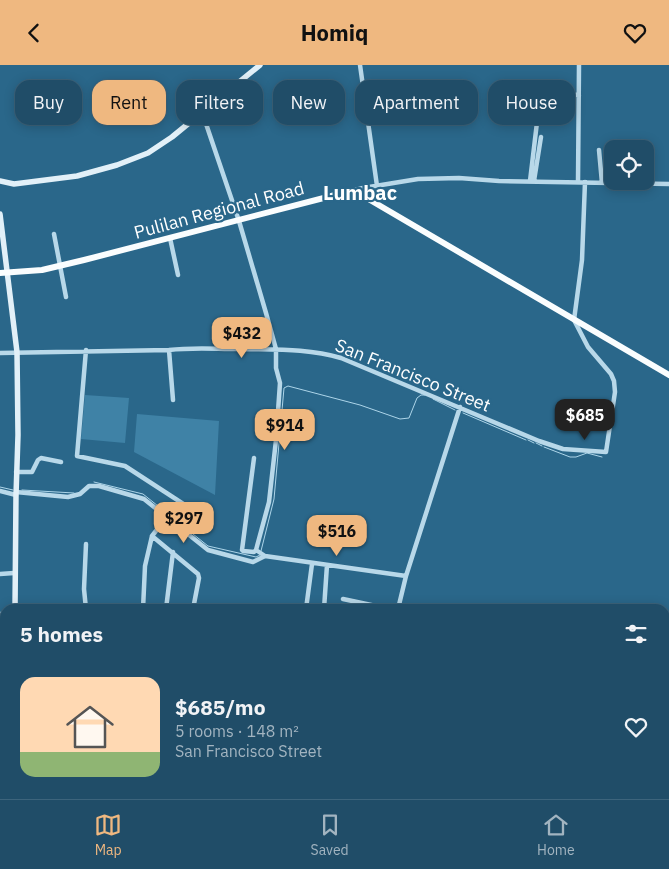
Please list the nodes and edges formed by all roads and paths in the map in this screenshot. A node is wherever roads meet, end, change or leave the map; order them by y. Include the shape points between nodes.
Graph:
1 (260, 65) edge
2 (360, 65) edge
3 (579, 65) edge
4 (241, 80) edge
5 (575, 95) edge
6 (578, 95) junction
7 (186, 125) edge
8 (206, 125) edge
9 (537, 125) edge
10 (540, 137) dead end
11 (599, 150) dead end
12 (0, 181) edge
13 (532, 181) junction
14 (578, 182) junction
15 (585, 182) junction
16 (602, 183) junction
17 (669, 183) edge
18 (377, 186) junction
19 (351, 193) junction
20 (0, 214) edge
21 (239, 221) junction
22 (54, 234) dead end
23 (170, 239) junction
24 (60, 266) junction
25 (0, 273) edge
26 (8, 273) junction
27 (178, 275) dead end
28 (66, 297) dead end
29 (574, 320) junction
30 (276, 349) junction
31 (86, 350) junction
32 (169, 350) junction
33 (18, 352) junction
34 (0, 353) edge
35 (669, 375) edge
36 (173, 400) dead end
37 (460, 407) junction
38 (254, 458) dead end
39 (61, 462) dead end
40 (16, 472) junction
41 (0, 491) edge
42 (16, 493) junction
43 (166, 518) junction
44 (205, 518) dead end
45 (152, 536) junction
46 (86, 544) dead end
47 (256, 550) junction
48 (173, 552) junction
49 (265, 556) junction
50 (312, 564) junction
51 (327, 565) junction
52 (14, 573) junction
53 (0, 574) edge
54 (406, 577) junction
55 (343, 599) dead end
56 (15, 604) edge
57 (86, 604) edge
58 (143, 604) edge
59 (167, 604) edge
60 (194, 604) dead end
61 (307, 604) edge
62 (324, 604) edge
63 (366, 604) edge
64 (399, 604) edge

1 - 4 street
2 - 18 street
3 - 6 street
5 - 6 street
6 - 14 street
7 - 12 street via 148,153 117,165 60,179 14,184
8 - 21 street
9 - 13 street
10 - 13 street
11 - 16 street
13 - 14 street
13 - 18 street via 418,179
14 - 15 street
15 - 16 street
15 - 29 street via 582,260
16 - 17 street
18 - 19 street
19 - 21 main road, Pulilan Regional Road
19 - 29 main road via 365,197
20 - 26 street
21 - 23 main road, Pulilan Regional Road
21 - 30 street
22 - 24 street
23 - 24 main road, Pulilan Regional Road
23 - 27 street
24 - 26 main road, Pulilan Regional Road
24 - 28 street
25 - 26 main road, Pulilan Regional Road
26 - 33 street
29 - 35 main road
29 - 37 street, San Francisco Street via 588,347 614,381 606,452 564,449
30 - 32 street, San Francisco Street
30 - 37 street, San Francisco Street via 322,352
30 - 47 street via 280,383 276,440 269,502
31 - 32 street, San Francisco Street
31 - 33 street, San Francisco Street
31 - 44 street via 77,455 125,466
32 - 36 street
33 - 34 street, San Francisco Street
33 - 40 street
37 - 54 street
38 - 47 street via 242,550
39 - 40 street via 41,458 32,472
40 - 42 street
41 - 42 street
42 - 43 street via 68,497 89,486 99,486 141,497
42 - 52 street
43 - 45 street
43 - 49 street via 208,550 253,562
45 - 48 street
45 - 58 street via 145,566
46 - 57 street
47 - 49 street
48 - 59 street
48 - 60 street via 199,575
49 - 50 street
50 - 51 street
50 - 61 street
51 - 54 street
51 - 62 street
52 - 53 street
52 - 56 street
54 - 64 street
55 - 63 street

